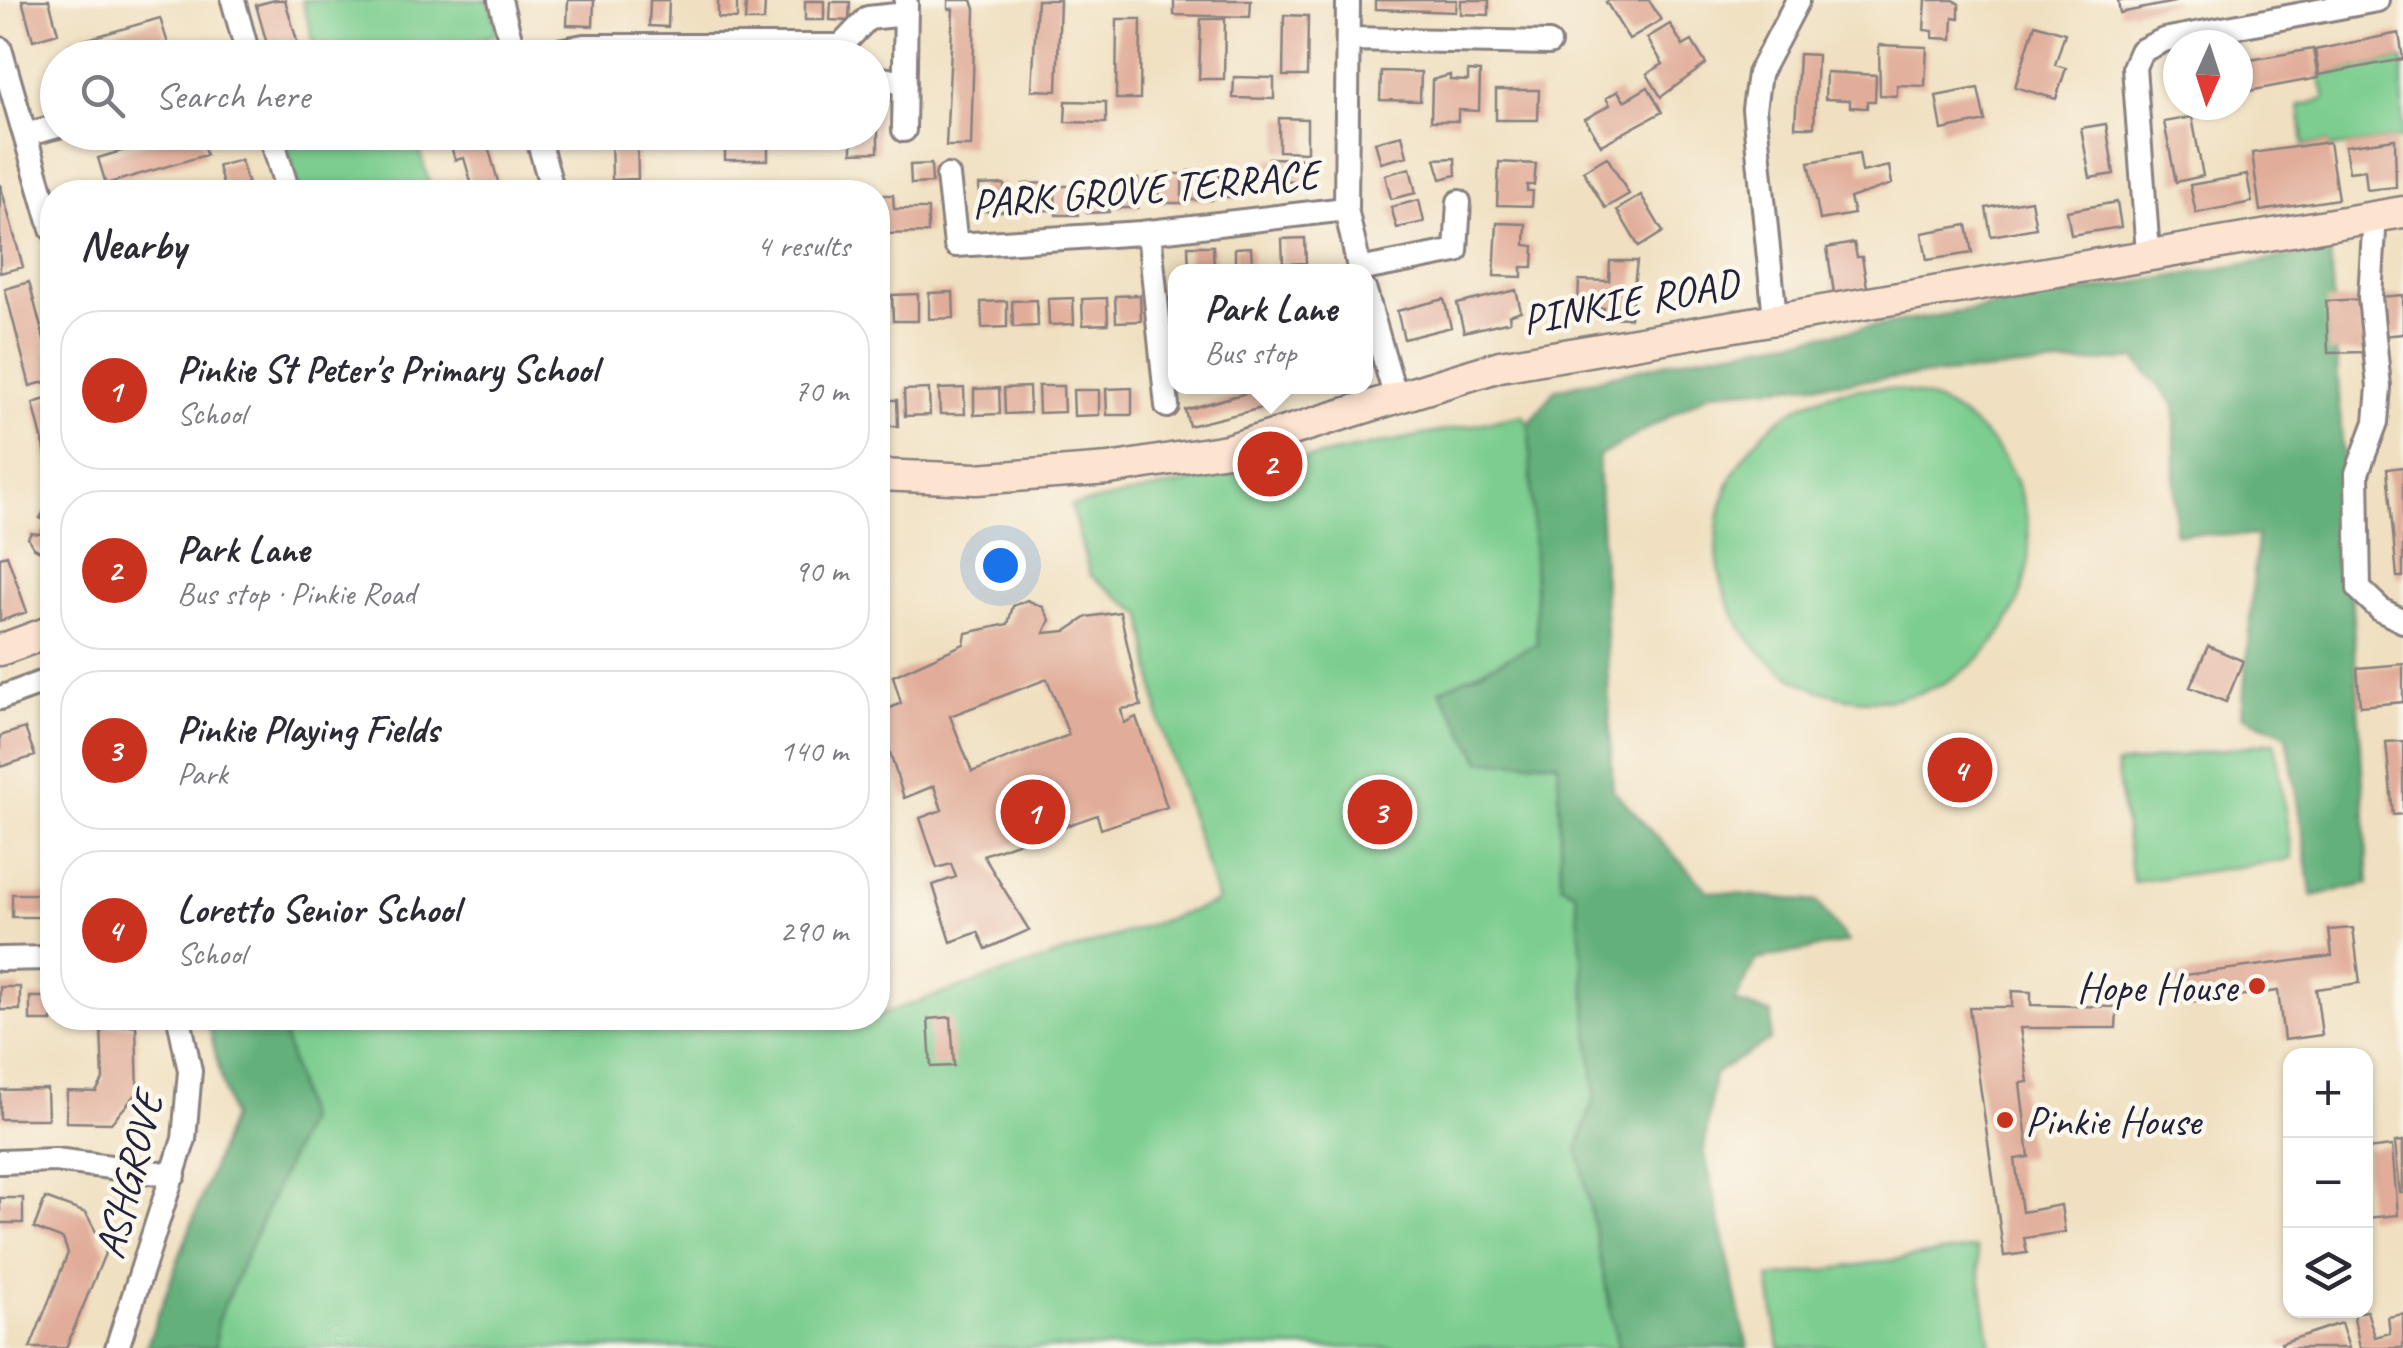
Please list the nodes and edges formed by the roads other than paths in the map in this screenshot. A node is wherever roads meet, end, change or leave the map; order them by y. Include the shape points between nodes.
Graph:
1 (232, 0) edge
2 (500, 0) edge
3 (1348, 0) edge
4 (1798, 0) edge
5 (2376, 0) edge
6 (906, 7) edge
7 (1349, 39) junction
8 (244, 40) edge
9 (512, 40) edge
10 (853, 40) edge
11 (1550, 43) dead end
12 (0, 49) edge
13 (890, 79) edge
14 (905, 82) junction
15 (904, 130) dead end
16 (40, 131) edge
17 (26, 135) junction
18 (275, 150) edge
19 (541, 150) edge
20 (948, 176) dead end
21 (284, 180) edge
22 (549, 180) edge
23 (40, 186) edge
24 (1459, 202) dead end
25 (1346, 209) junction
26 (2389, 213) edge
27 (1149, 232) junction
28 (2148, 252) junction
29 (1358, 264) edge
30 (1373, 268) edge
31 (1775, 318) junction
32 (1373, 319) edge
33 (1396, 399) junction
34 (1166, 406) dead end
35 (890, 475) edge
36 (2403, 621) edge
37 (40, 635) edge
38 (0, 650) edge
39 (40, 684) edge
40 (0, 698) edge
41 (40, 958) edge
42 (0, 960) edge
43 (180, 1030) edge
44 (0, 1162) edge
45 (174, 1175) junction
46 (117, 1348) edge

1 - 8 street
2 - 9 street
3 - 7 street
4 - 31 street via 1759,74 1754,109
5 - 28 street via 2164,40 2141,51 2134,67
6 - 10 street via 868,18
6 - 14 street
7 - 11 street
7 - 25 street
12 - 17 street
13 - 14 street
14 - 15 street
16 - 17 street
17 - 23 street
18 - 21 street
19 - 22 street
20 - 27 street, PARK GROVE TERRACE via 956,245
24 - 30 street via 1456,251
25 - 27 street, PARK GROVE TERRACE
25 - 29 street
26 - 28 main road, PINKIE ROAD
26 - 36 street via 2370,297 2379,387 2376,422 2358,473 2359,589
27 - 34 street
28 - 31 main road, PINKIE ROAD
31 - 33 main road, PINKIE ROAD via 1500,366
32 - 33 street
33 - 35 main road, PINKIE ROAD via 1227,450 1108,469 976,479
37 - 38 main road
39 - 40 street
41 - 42 street
43 - 45 street, ASHGROVE via 191,1096
44 - 45 street via 55,1160
45 - 46 street, ASHGROVE

